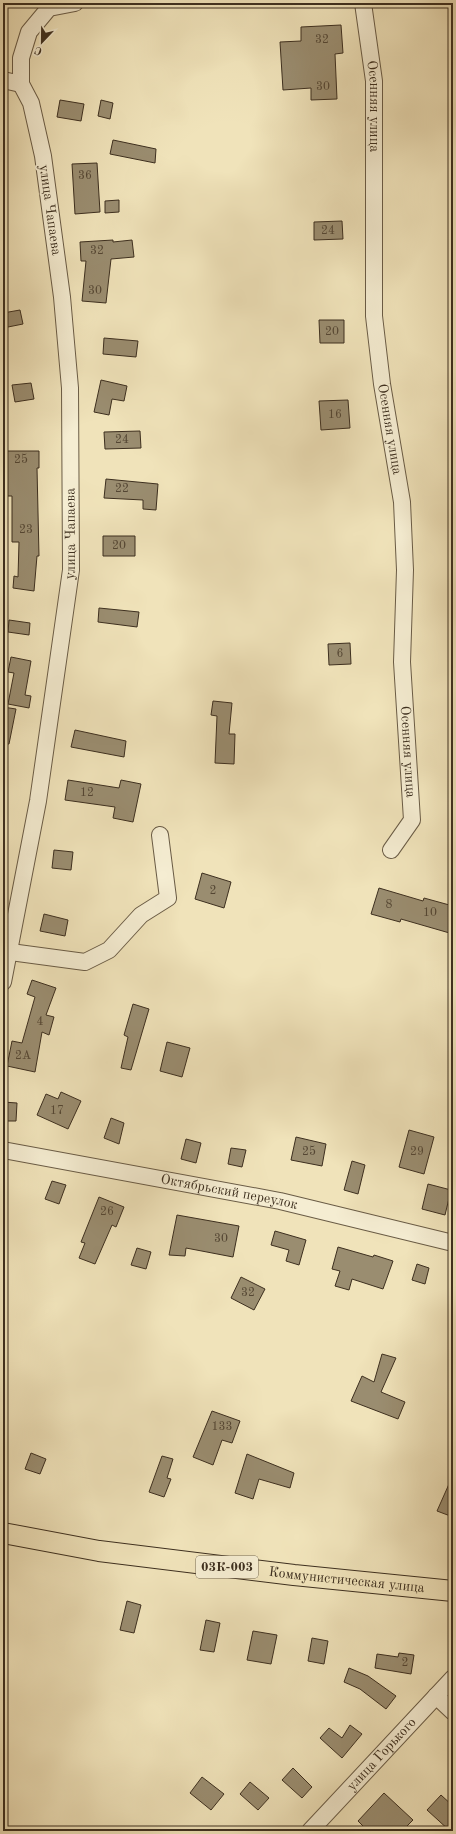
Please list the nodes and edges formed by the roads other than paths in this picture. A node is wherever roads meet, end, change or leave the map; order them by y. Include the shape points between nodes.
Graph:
1 (76, 3) edge
2 (363, 3) edge
3 (3, 80) edge
4 (21, 84) junction
5 (160, 835) dead end
6 (391, 850) dead end
7 (6, 952) edge
8 (3, 982) edge
9 (3, 1150) edge
10 (453, 1243) edge
11 (3, 1533) edge
12 (453, 1591) edge
13 (453, 1678) edge
14 (436, 1696) junction
15 (453, 1712) edge
16 (310, 1831) edge

1 - 4 street via 49,8 29,32 21,58
2 - 6 street, Осенняя улица via 374,81 374,316 382,384 402,502 405,570 402,662 412,820
3 - 4 street
4 - 7 street, улица Чапаева via 31,103 43,156 62,297 70,388 71,570 38,801
5 - 7 street via 168,898 141,915 109,950 85,962
7 - 8 street, улица Чапаева
9 - 10 street, Октябрьский переулок via 280,1201
11 - 12 main road, Коммунистическая улица / 03К-003 via 99,1551
13 - 14 street, улица Горького
14 - 15 street
14 - 16 street, улица Горького

